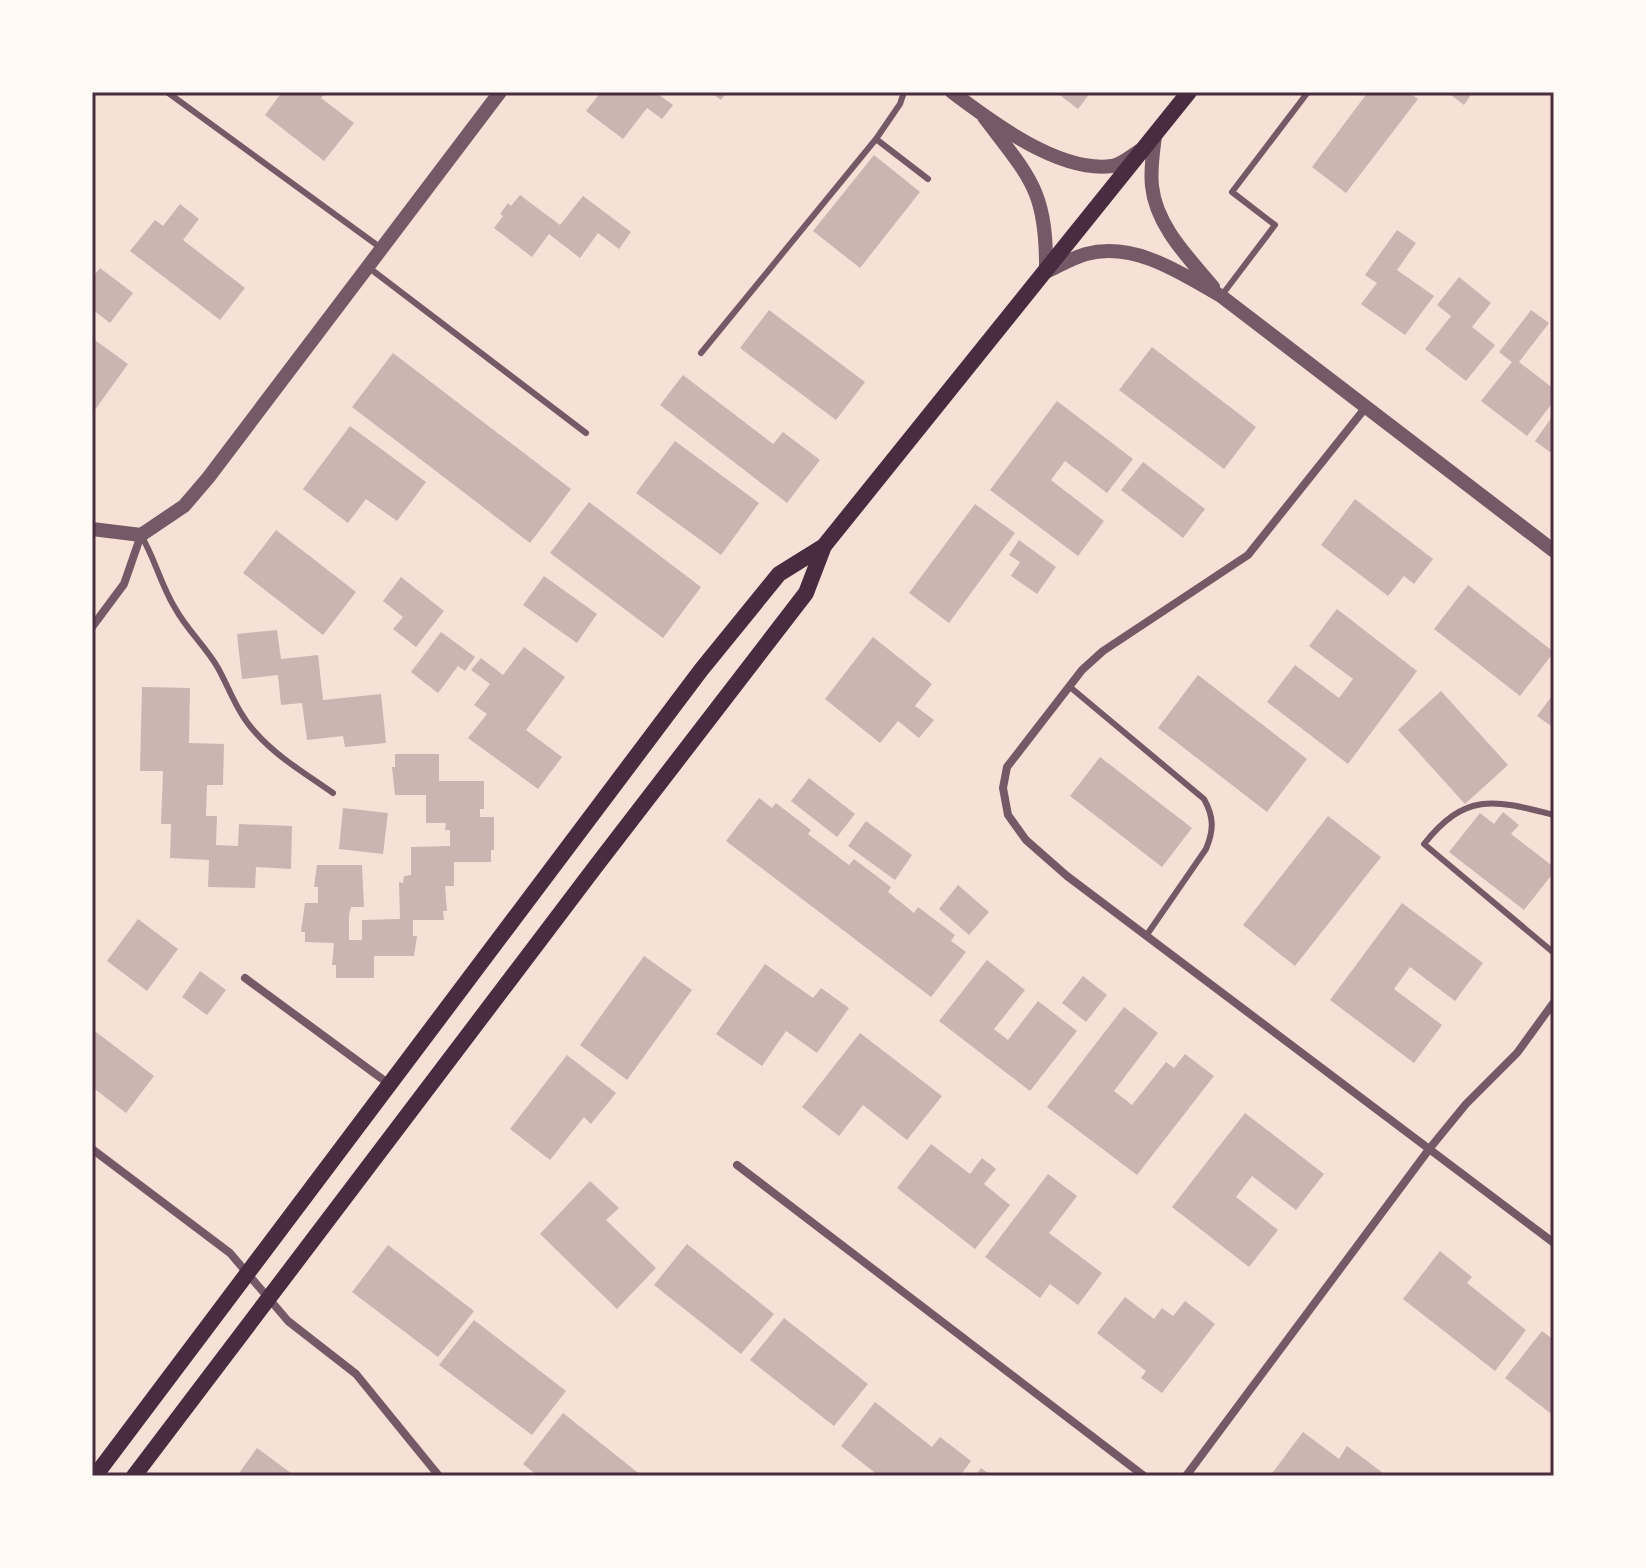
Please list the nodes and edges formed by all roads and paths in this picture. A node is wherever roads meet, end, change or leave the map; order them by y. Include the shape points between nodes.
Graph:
1 (167, 92) edge
2 (500, 92) edge
3 (904, 92) edge
4 (952, 92) edge
5 (1189, 92) edge
6 (1308, 92) edge
7 (984, 117) junction
8 (876, 139) junction
9 (1150, 142) junction
10 (928, 179) dead end
11 (381, 249) junction
12 (368, 267) junction
13 (1046, 272) junction
14 (1221, 296) junction
15 (701, 353) dead end
16 (1366, 407) junction
17 (586, 433) dead end
18 (92, 529) edge
19 (141, 535) junction
20 (824, 546) junction
21 (1554, 551) edge
22 (92, 627) edge
23 (1070, 687) junction
24 (333, 793) dead end
25 (1554, 815) edge
26 (1146, 936) junction
27 (1554, 953) edge
28 (245, 978) dead end
29 (1554, 1002) edge
30 (390, 1084) junction
31 (1430, 1148) junction
32 (92, 1149) edge
33 (737, 1165) dead end
34 (1554, 1243) edge
35 (248, 1272) junction
36 (270, 1298) junction
37 (95, 1476) edge
38 (134, 1476) edge
39 (439, 1476) edge
40 (1144, 1476) edge
41 (1186, 1476) edge

1 - 11 lane
2 - 11 street
3 - 8 lane
4 - 7 street
5 - 9 main road
6 - 14 lane via 1232,192 1275,225
7 - 9 street via 1076,164 1115,166
7 - 13 street via 1032,181 1046,231
8 - 10 lane
8 - 15 lane
9 - 13 main road
9 - 14 street via 1156,205 1180,248
11 - 12 street
12 - 17 lane
12 - 19 street via 208,478 184,506
13 - 14 street via 1086,254 1133,254
13 - 20 main road
14 - 16 street
16 - 21 street
16 - 23 street via 1248,555 1103,651
18 - 19 street
19 - 22 street via 124,584
19 - 24 lane via 177,612 218,667 254,732
20 - 30 main road via 779,574 701,670
20 - 36 main road via 806,593
23 - 26 lane via 1204,799 1213,814 1206,849
23 - 26 street via 1007,767 1003,788 1008,815 1026,840 1067,876
25 - 27 lane via 1507,803 1471,804 1438,826 1424,844
26 - 31 street
28 - 30 street
29 - 31 street via 1517,1053
30 - 35 main road
31 - 34 street
31 - 41 street
32 - 35 street
33 - 40 street
35 - 36 street
35 - 37 main road
36 - 38 main road
36 - 39 street via 288,1321 356,1374

